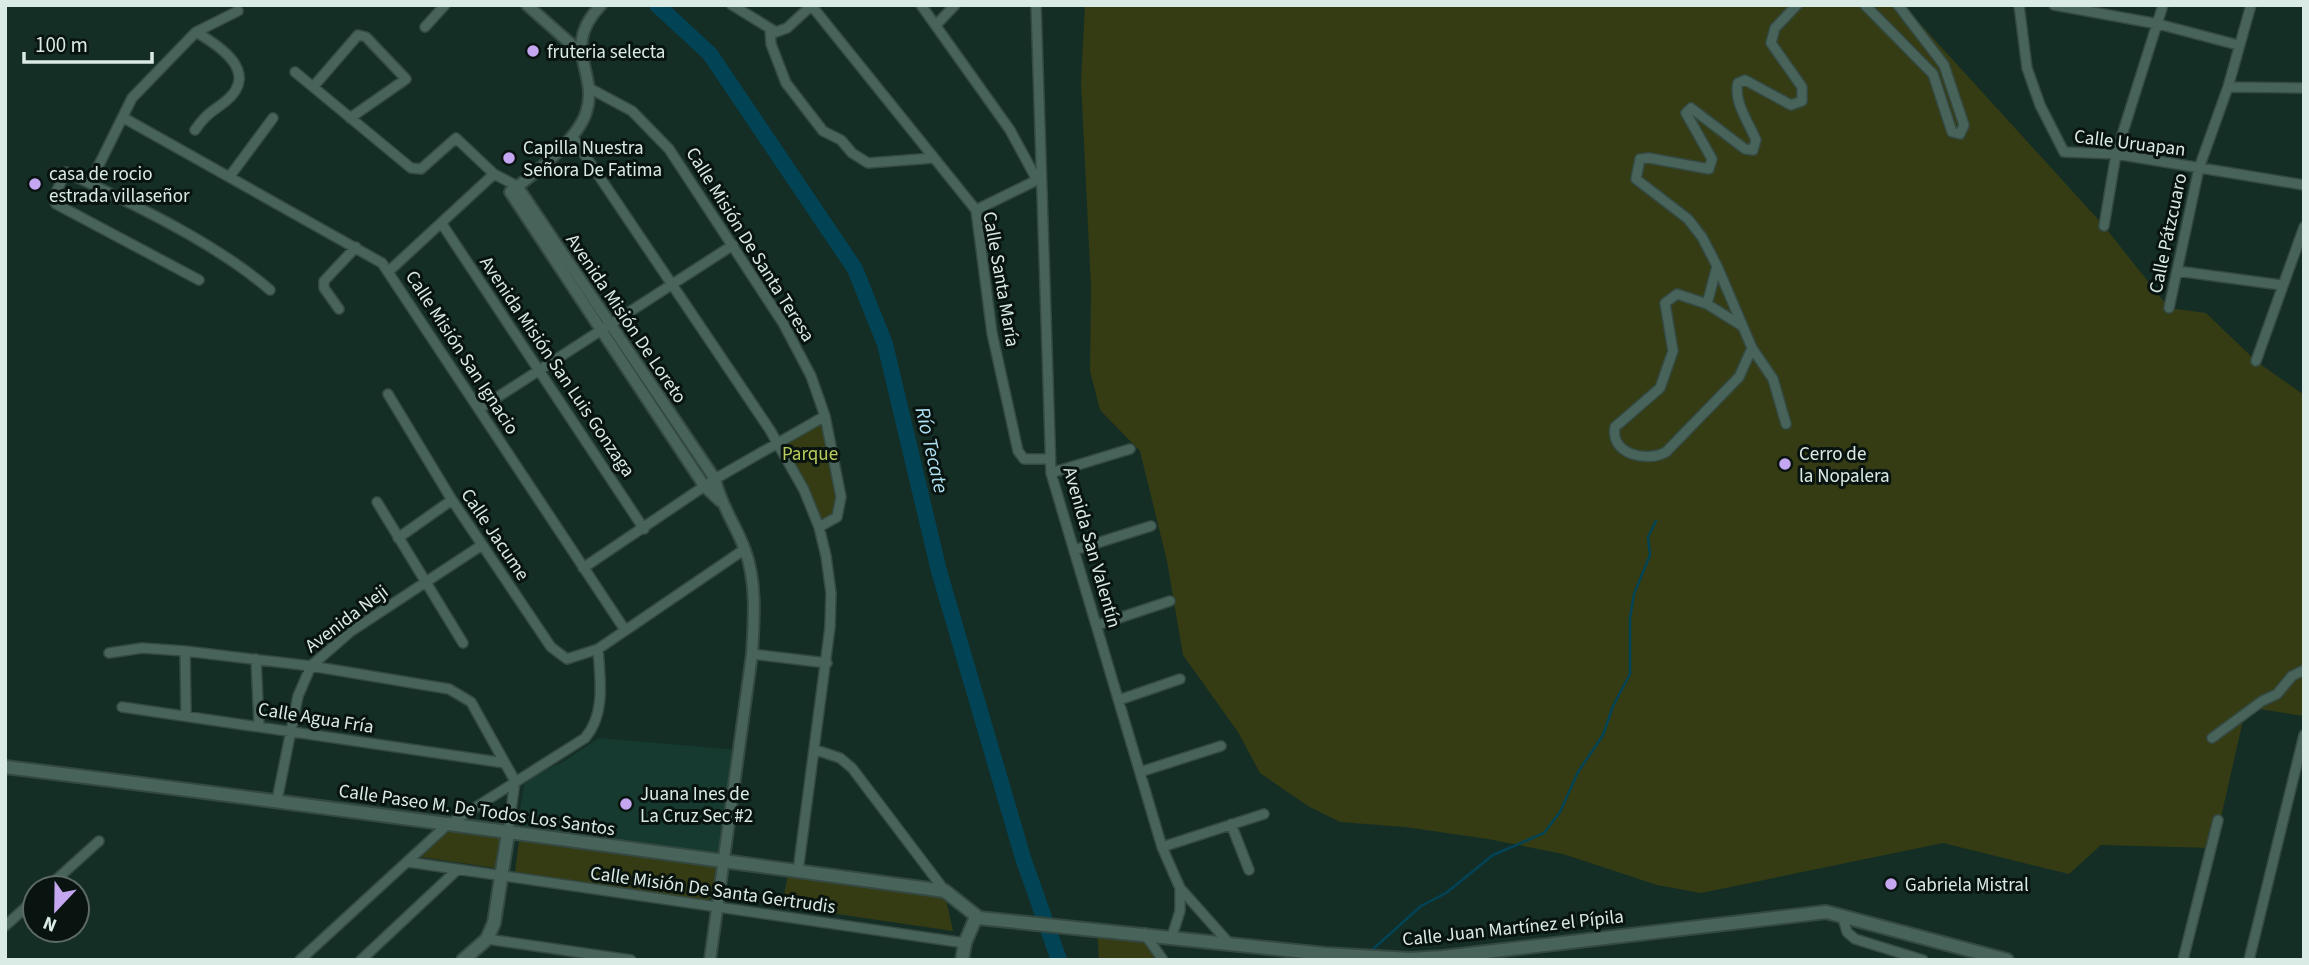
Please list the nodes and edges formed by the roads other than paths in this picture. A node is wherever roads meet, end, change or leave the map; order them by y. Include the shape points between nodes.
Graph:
1 (445, 5) edge
2 (527, 5) edge
3 (732, 5) edge
4 (812, 5) edge
5 (921, 5) edge
6 (955, 5) edge
7 (1036, 5) edge
8 (1797, 5) edge
9 (1865, 5) edge
10 (1898, 5) edge
11 (2019, 5) edge
12 (2054, 5) edge
13 (2163, 5) edge
14 (2251, 5) edge
15 (598, 8) edge
16 (237, 11) dead end
17 (937, 24) junction
18 (2158, 24) junction
19 (425, 27) dead end
20 (770, 30) junction
21 (196, 32) junction
22 (2238, 46) junction
23 (579, 51) junction
24 (295, 72) dead end
25 (2228, 86) junction
26 (313, 87) junction
27 (589, 88) junction
28 (2304, 88) edge
29 (124, 118) junction
30 (273, 118) dead end
31 (350, 118) junction
32 (195, 130) dead end
33 (572, 136) junction
34 (2116, 155) junction
35 (934, 158) junction
36 (2199, 167) junction
37 (494, 174) junction
38 (230, 176) junction
39 (1039, 179) junction
40 (90, 183) junction
41 (2304, 185) edge
42 (511, 187) junction
43 (976, 210) junction
44 (442, 224) junction
45 (2104, 226) dead end
46 (2304, 226) edge
47 (733, 245) junction
48 (356, 247) junction
49 (1717, 267) junction
50 (389, 271) junction
51 (2177, 271) junction
52 (199, 280) dead end
53 (2281, 285) junction
54 (672, 286) junction
55 (270, 290) dead end
56 (1707, 304) junction
57 (2169, 308) dead end
58 (339, 309) dead end
59 (1742, 326) junction
60 (605, 327) junction
61 (1752, 348) junction
62 (2256, 361) dead end
63 (541, 369) junction
64 (388, 394) dead end
65 (479, 409) junction
66 (825, 416) junction
67 (1786, 424) dead end
68 (777, 443) junction
69 (1130, 449) dead end
70 (1049, 459) junction
71 (1051, 473) junction
72 (715, 480) junction
73 (705, 487) junction
74 (452, 500) junction
75 (720, 501) junction
76 (377, 502) dead end
77 (1151, 526) dead end
78 (819, 527) junction
79 (644, 528) junction
80 (398, 538) junction
81 (482, 545) junction
82 (745, 549) junction
83 (1075, 550) junction
84 (583, 568) junction
85 (425, 582) junction
86 (1170, 601) dead end
87 (1098, 625) junction
88 (625, 630) junction
89 (463, 643) dead end
90 (598, 649) junction
91 (185, 651) junction
92 (109, 653) dead end
93 (752, 654) junction
94 (256, 659) junction
95 (827, 663) junction
96 (311, 666) junction
97 (2304, 670) edge
98 (1180, 679) dead end
99 (1119, 700) junction
100 (122, 707) dead end
101 (186, 715) junction
102 (258, 725) junction
103 (290, 730) junction
104 (2304, 735) edge
105 (2212, 738) dead end
106 (1221, 746) dead end
107 (816, 750) junction
108 (505, 763) junction
109 (5, 767) edge
110 (1140, 772) junction
111 (515, 781) junction
112 (278, 800) junction
113 (1264, 814) dead end
114 (2218, 820) dead end
115 (1231, 824) junction
116 (446, 826) junction
117 (508, 833) junction
118 (99, 841) dead end
119 (1162, 847) junction
120 (408, 862) junction
121 (722, 862) junction
122 (457, 870) junction
123 (1249, 870) dead end
124 (798, 871) junction
125 (62, 874) edge
126 (502, 877) junction
127 (1180, 888) junction
128 (945, 891) junction
129 (718, 907) junction
130 (21, 912) edge
131 (1842, 915) junction
132 (976, 917) junction
133 (5, 926) edge
134 (1144, 933) junction
135 (1171, 936) junction
136 (487, 939) junction
137 (1228, 942) junction
138 (965, 943) junction
139 (533, 947) junction
140 (300, 960) edge
141 (361, 960) edge
142 (463, 960) edge
143 (532, 960) edge
144 (631, 960) edge
145 (710, 960) edge
146 (962, 960) edge
147 (1163, 960) edge
148 (1923, 960) edge
149 (2007, 960) edge
150 (2183, 960) edge
151 (2249, 960) edge

1 - 19 street
2 - 23 street
3 - 20 street
4 - 20 street via 783,31
4 - 35 street, Calle Santa María
5 - 17 street
6 - 17 street
7 - 39 street, Avenida San Valentín
8 - 49 street via 1775,28 1771,43 1802,87 1802,101 1791,105 1745,80 1736,87 1756,140 1753,150 1745,149 1691,108 1686,113 1712,159 1709,169 1649,158 1637,164 1639,182 1688,219
9 - 10 street via 1927,67 1937,82 1952,132 1960,134 1964,125 1950,76
11 - 34 street, Calle Uruapan via 2027,68 2064,152
12 - 18 street
13 - 18 street
14 - 22 street, Calle Pátzcuaro
15 - 23 street
16 - 21 street
17 - 39 street
18 - 22 street
18 - 34 street
20 - 35 street via 786,83 823,131 869,163
21 - 29 street via 131,98
21 - 32 street via 224,49 238,73 237,86 227,100 209,110
22 - 25 street, Calle Pátzcuaro
23 - 27 street
24 - 26 street
25 - 28 street
25 - 36 street, Calle Pátzcuaro
26 - 31 street
26 - 31 street via 358,35 366,37 405,81
27 - 33 street via 586,113
27 - 47 street, Calle Misión De Santa Teresa via 632,111 656,133
29 - 38 street, Calle Misión San Ignacio
29 - 40 street
30 - 38 street
31 - 37 street, Avenida Misión De Loreto via 416,171 456,138
33 - 42 street
33 - 54 street
34 - 36 street, Calle Uruapan
34 - 45 street
35 - 43 street, Calle Santa María
36 - 41 street, Calle Uruapan
36 - 51 street, Calle Pátzcuaro
37 - 42 street, Avenida Misión De Loreto
37 - 44 street
38 - 48 street, Calle Misión San Ignacio
39 - 43 street
39 - 70 street, Avenida San Valentín
40 - 52 street via 66,172 53,198 55,204
40 - 55 street via 221,256
42 - 60 street, Avenida Misión De Loreto
43 - 70 street, Calle Santa María via 992,333 1018,451 1024,459
44 - 50 street
44 - 63 street, Avenida Misión San Luis Gonzaga
46 - 53 street
47 - 54 street
47 - 66 street, Calle Misión De Santa Teresa via 798,349
48 - 50 street, Calle Misión San Ignacio
48 - 58 street via 324,281
49 - 56 street
49 - 59 street
50 - 65 street, Calle Misión San Ignacio
51 - 53 street
51 - 57 street, Calle Pátzcuaro
53 - 62 street
54 - 60 street
54 - 68 street
56 - 59 street
56 - 61 street via 1677,294 1665,303 1672,356 1659,391 1614,429 1618,442 1638,458 1655,458 1666,452 1739,377
59 - 61 street
60 - 63 street
60 - 72 street, Avenida Misión De Loreto
60 - 73 street, Avenida Misión De Loreto
61 - 67 street via 1773,379
63 - 65 street
63 - 79 street, Avenida Misión San Luis Gonzaga
64 - 74 street, Calle Jacume
65 - 84 street, Calle Misión San Ignacio
66 - 68 street
66 - 78 street, Calle Misión De Santa Teresa via 841,508 831,523
68 - 72 street
68 - 78 street
69 - 71 street
70 - 71 street, Avenida San Valentín
71 - 83 street, Avenida San Valentín
72 - 73 street
72 - 75 street
73 - 75 street, Avenida Misión De Loreto
73 - 79 street
74 - 80 street
74 - 81 street, Calle Jacume
75 - 82 street
76 - 80 street
77 - 83 street
78 - 95 street via 831,593
79 - 84 street
80 - 85 street
81 - 85 street, Avenida Neji
81 - 90 street, Calle Jacume via 551,647 567,659
82 - 88 street
82 - 93 street via 752,583
83 - 87 street, Avenida San Valentín
84 - 88 street, Calle Misión San Ignacio
85 - 89 street
85 - 96 street, Avenida Neji via 350,632
86 - 87 street
87 - 99 street, Avenida San Valentín
88 - 90 street
90 - 111 street via 600,695 589,733 576,746
91 - 92 street via 142,648
91 - 94 street
91 - 101 street
93 - 95 street
93 - 121 street
94 - 96 street
94 - 102 street
95 - 107 street
96 - 103 street, Avenida Neji
96 - 108 street via 449,689 471,702
97 - 105 street
98 - 99 street
99 - 110 street, Avenida San Valentín
100 - 101 street, Calle Agua Fría
101 - 102 street, Calle Agua Fría
102 - 103 street, Calle Agua Fría
103 - 108 street, Calle Agua Fría
103 - 112 street, Avenida Neji
104 - 151 street
106 - 110 street
107 - 124 street
107 - 128 street via 840,758 852,768
108 - 111 street
109 - 112 main road, Calle Paseo M. De Todos Los Santos
110 - 119 street, Avenida San Valentín
111 - 116 street
111 - 117 street
112 - 116 main road, Calle Paseo M. De Todos Los Santos
113 - 115 street
114 - 150 street
115 - 119 street
115 - 123 street
116 - 117 main road, Calle Paseo M. De Todos Los Santos
116 - 120 street
117 - 121 main road, Calle Paseo M. De Todos Los Santos
117 - 126 main road
118 - 125 street
119 - 127 street, Avenida San Valentín
120 - 122 street, Calle Misión De Santa Gertrudis
120 - 140 street
121 - 124 main road, Calle Paseo M. De Todos Los Santos
121 - 129 street
122 - 126 street, Calle Misión De Santa Gertrudis
122 - 141 street
124 - 128 main road, Calle Paseo M. De Todos Los Santos
126 - 129 street, Calle Misión De Santa Gertrudis
126 - 136 main road
127 - 135 street via 1180,911
127 - 137 street, Avenida San Valentín
128 - 132 main road
129 - 138 street, Calle Misión De Santa Gertrudis
129 - 145 street
130 - 133 street
131 - 137 main road, Calle Juan Martínez el Pípila via 1806,913 1410,959
131 - 148 street via 1847,932 1855,939
131 - 149 main road, Calle Juan Martínez el Pípila
132 - 134 main road, Calle Juan Martínez el Pípila
132 - 138 main road
134 - 135 main road, Calle Juan Martínez el Pípila
134 - 147 street
135 - 137 main road, Calle Juan Martínez el Pípila
136 - 139 street
136 - 142 main road
138 - 146 main road
139 - 143 street
139 - 144 street

